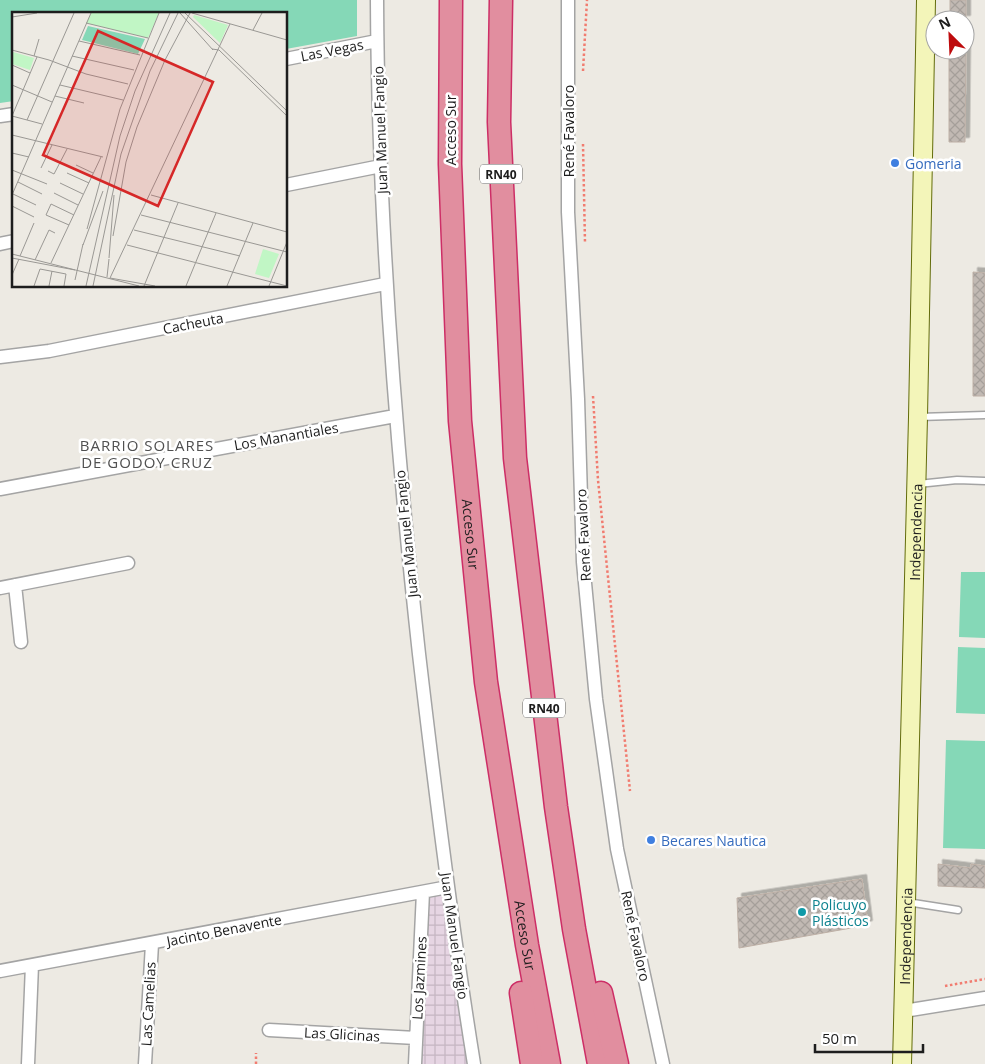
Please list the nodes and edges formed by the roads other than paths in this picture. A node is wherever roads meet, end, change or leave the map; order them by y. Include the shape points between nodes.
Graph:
1 (377, 0) edge
2 (451, 0) edge
3 (502, 0) edge
4 (568, 0) edge
5 (926, 0) edge
6 (377, 41) junction
7 (288, 59) edge
8 (381, 166) junction
9 (288, 185) edge
10 (385, 284) junction
11 (509, 349) junction
12 (0, 357) edge
13 (985, 415) edge
14 (395, 416) junction
15 (918, 417) junction
16 (985, 481) edge
17 (917, 484) junction
18 (0, 489) edge
19 (128, 563) dead end
20 (15, 585) junction
21 (0, 588) edge
22 (21, 642) dead end
23 (486, 682) junction
24 (448, 887) junction
25 (423, 892) junction
26 (906, 902) junction
27 (958, 910) dead end
28 (152, 944) junction
29 (32, 965) junction
30 (0, 970) edge
31 (985, 998) edge
32 (904, 1011) junction
33 (269, 1030) dead end
34 (416, 1038) junction
35 (28, 1064) edge
36 (145, 1064) edge
37 (415, 1064) edge
38 (474, 1064) edge
39 (532, 1064) edge
40 (549, 1064) edge
41 (599, 1064) edge
42 (616, 1064) edge
43 (663, 1064) edge
44 (902, 1064) edge

1 - 6 street, Juan Manuel Fangio
2 - 23 highway, Acceso Sur via 450,164 459,402
3 - 11 highway, RN40 via 498,122
4 - 43 street, René Favaloro via 568,212 583,562 596,699 617,849
5 - 15 street, Independencia
6 - 7 street, Las Vegas
6 - 8 street, Juan Manuel Fangio
8 - 9 street
8 - 10 street, Juan Manuel Fangio
10 - 12 street, Cacheuta via 49,352
10 - 14 street, Juan Manuel Fangio
11 - 41 highway, RN40 via 515,458 556,806
11 - 42 highway via 532,492 588,928
13 - 15 lane
14 - 18 street, Los Manantiales
14 - 24 street, Juan Manuel Fangio via 424,698
15 - 17 street, Independencia
16 - 17 lane
17 - 26 street, Independencia
19 - 20 street
20 - 21 street
20 - 22 street
23 - 39 highway via 486,770
23 - 40 highway, Acceso Sur
24 - 25 street, Jacinto Benavente
24 - 38 street, Juan Manuel Fangio
25 - 28 street, Jacinto Benavente
25 - 34 street, Los Jazmines
26 - 27 lane
26 - 32 street, Independencia
28 - 29 street, Jacinto Benavente
28 - 36 street, Las Camelias
29 - 30 street, Jacinto Benavente
29 - 35 street
31 - 32 street
32 - 44 street, Independencia
33 - 34 street, Las Glicinas
34 - 37 street, Los Jazmines

